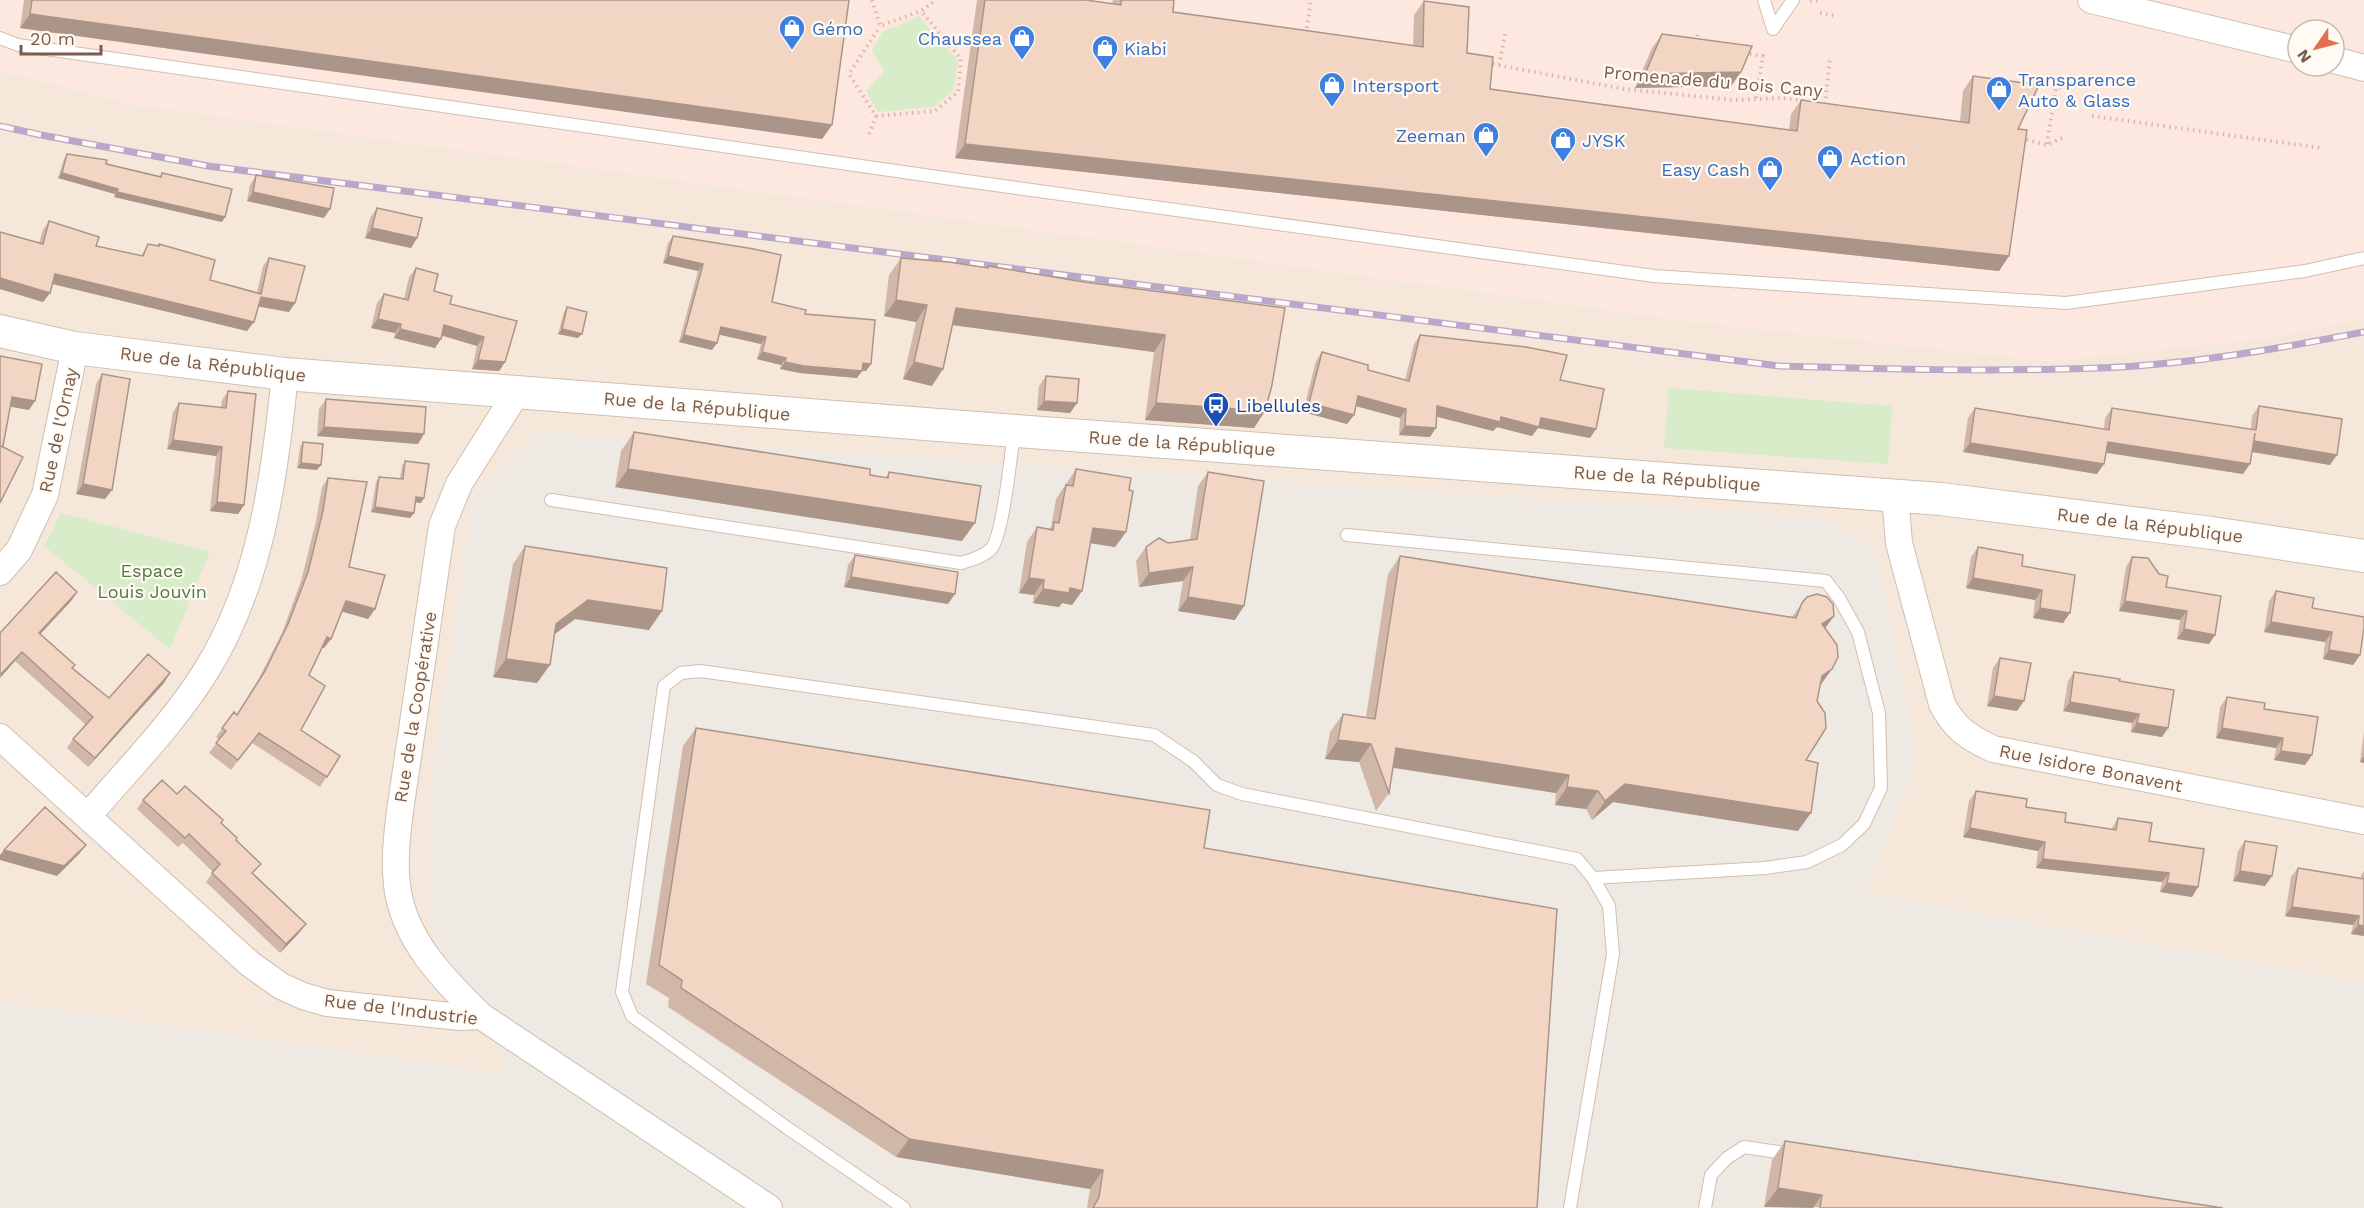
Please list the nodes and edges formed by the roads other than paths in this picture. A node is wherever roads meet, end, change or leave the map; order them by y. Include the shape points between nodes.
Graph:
1 (1764, 0) edge
2 (1793, 0) edge
3 (2091, 0) edge
4 (0, 38) edge
5 (2286, 47) edge
6 (2346, 63) edge
7 (2364, 68) edge
8 (2364, 258) edge
9 (0, 332) edge
10 (75, 348) junction
11 (285, 374) junction
12 (517, 392) junction
13 (1015, 431) junction
14 (1895, 495) junction
15 (552, 500) dead end
16 (1347, 535) dead end
17 (2364, 556) edge
18 (0, 572) edge
19 (0, 738) edge
20 (88, 816) junction
21 (2364, 821) edge
22 (1593, 878) junction
23 (481, 1016) junction
24 (1803, 1156) edge
25 (769, 1208) edge
26 (904, 1208) edge
27 (1570, 1208) edge
28 (1705, 1208) edge

1 - 2 lane via 1773,29
3 - 5 street
4 - 8 lane via 18,45 1654,276 2066,303 2305,271
6 - 7 street
9 - 10 street, Rue de la République
10 - 11 street, Rue de la République
10 - 18 street, Rue de l'Ornay via 45,495 19,550
11 - 12 street, Rue de la République
11 - 20 street via 275,461 256,557 233,618 207,670 174,717
12 - 13 street, Rue de la République
12 - 23 street, Rue de la Coopérative via 459,484 442,526 396,855 397,886 416,938 442,977
13 - 14 street, Rue de la République
13 - 15 lane via 1002,518 992,548 961,563
14 - 17 street, Rue de la République via 2212,532
14 - 21 street, Rue Isidore Bonavent via 1899,543 1942,704 1968,737 1993,749
16 - 22 lane via 1826,581 1839,598 1858,632 1879,713 1881,788 1864,824 1842,845 1807,862
19 - 20 street, Rue de l'Industrie
20 - 23 street, Rue de l'Industrie via 250,964 282,986 327,1003
22 - 26 lane via 1577,859 1242,794 1217,785 1193,761 1154,735 700,671 681,673 664,686 622,992 632,1016
22 - 27 lane via 1609,906 1613,954
23 - 25 street, Rue de l'Industrie
24 - 28 lane via 1744,1147 1711,1175

